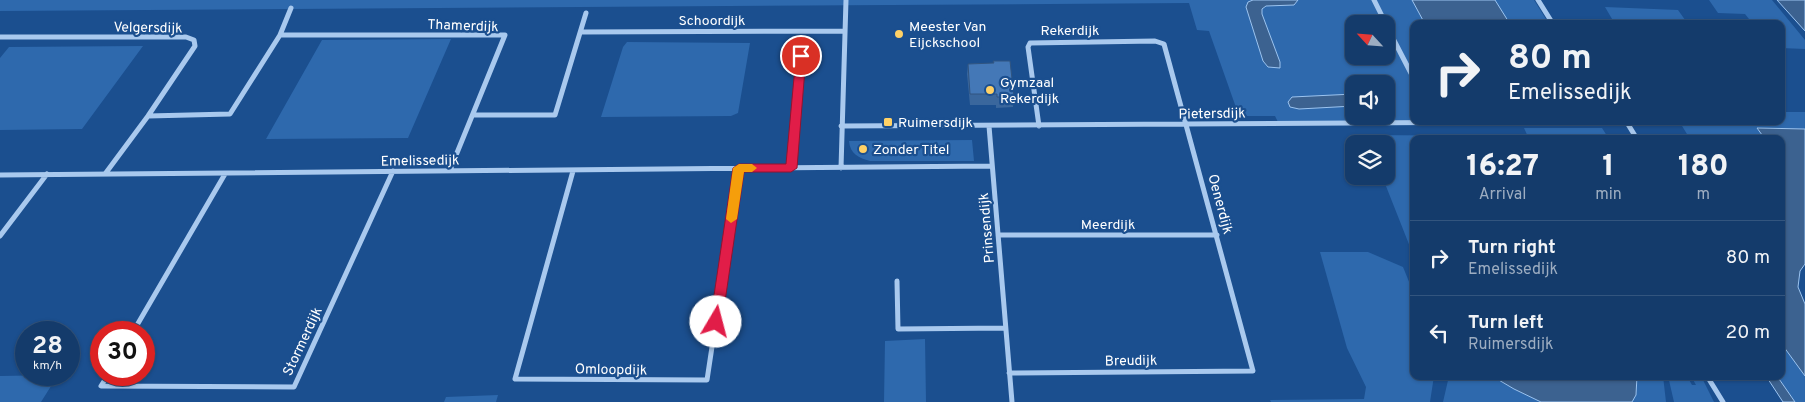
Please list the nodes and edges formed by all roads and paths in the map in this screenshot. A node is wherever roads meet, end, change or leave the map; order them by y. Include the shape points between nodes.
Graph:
1 (1374, 0) edge
2 (1538, 0) edge
3 (846, 1) edge
4 (291, 8) dead end
5 (586, 13) dead end
6 (1382, 15) edge
7 (1550, 20) edge
8 (844, 31) junction
9 (581, 32) junction
10 (280, 35) junction
11 (0, 37) edge
12 (1395, 42) edge
13 (1164, 44) joint
14 (801, 56) dead end
15 (1410, 71) edge
16 (473, 115) junction
17 (148, 116) junction
18 (1410, 122) edge
19 (1187, 125) junction
20 (841, 126) junction
21 (989, 126) junction
22 (1039, 126) junction
23 (992, 166) junction
24 (739, 168) junction
25 (791, 168) junction
26 (841, 168) junction
27 (450, 170) junction
28 (573, 171) junction
29 (393, 172) junction
30 (47, 174) junction
31 (105, 174) junction
32 (224, 174) junction
33 (0, 175) edge
34 (998, 235) junction
35 (1217, 235) junction
36 (0, 236) edge
37 (897, 281) dead end
38 (139, 321) edge
39 (1005, 328) junction
40 (1253, 371) joint
41 (1010, 373) junction
42 (1709, 380) edge
43 (101, 386) edge
44 (1012, 402) edge
45 (1723, 402) edge

1 - 6 street
2 - 7 street
3 - 8 street
4 - 10 street
5 - 9 street
8 - 9 street, Schoordijk
8 - 20 street
9 - 16 street via 556,115
10 - 16 street, Thamerdijk via 504,35
10 - 17 street via 230,114
11 - 17 street, Velgersdijk via 186,37 194,40 195,46
12 - 15 street
13 - 19 street, Oenerdijk
13 - 22 street, Rekerdijk via 1155,41 1030,43
14 - 25 street
16 - 27 street, Thamerdijk
17 - 31 street, Velgersdijk
18 - 19 street, Pietersdijk
19 - 22 street, Pietersdijk
19 - 35 street, Oenerdijk
20 - 21 street
20 - 26 street
21 - 22 street, Pietersdijk
21 - 23 street, Prinsendijk
23 - 26 street
23 - 34 street, Prinsendijk
24 - 25 street, Emelissedijk
24 - 28 street, Emelissedijk
24 - 28 street, Omloopdijk via 707,380 515,379
25 - 26 street, Emelissedijk
27 - 28 street, Emelissedijk
27 - 29 street, Emelissedijk
29 - 32 street, Emelissedijk
29 - 43 street, Stormerdijk via 294,387
30 - 31 street, Emelissedijk
30 - 33 street, Emelissedijk
30 - 36 street
31 - 32 street, Emelissedijk
32 - 38 street
34 - 35 street, Meerdijk
34 - 39 street, Prinsendijk
35 - 40 street, Oenerdijk
37 - 39 street via 898,329
39 - 41 street, Prinsendijk
40 - 41 street, Breudijk
41 - 44 street, Prinsendijk
42 - 45 street

